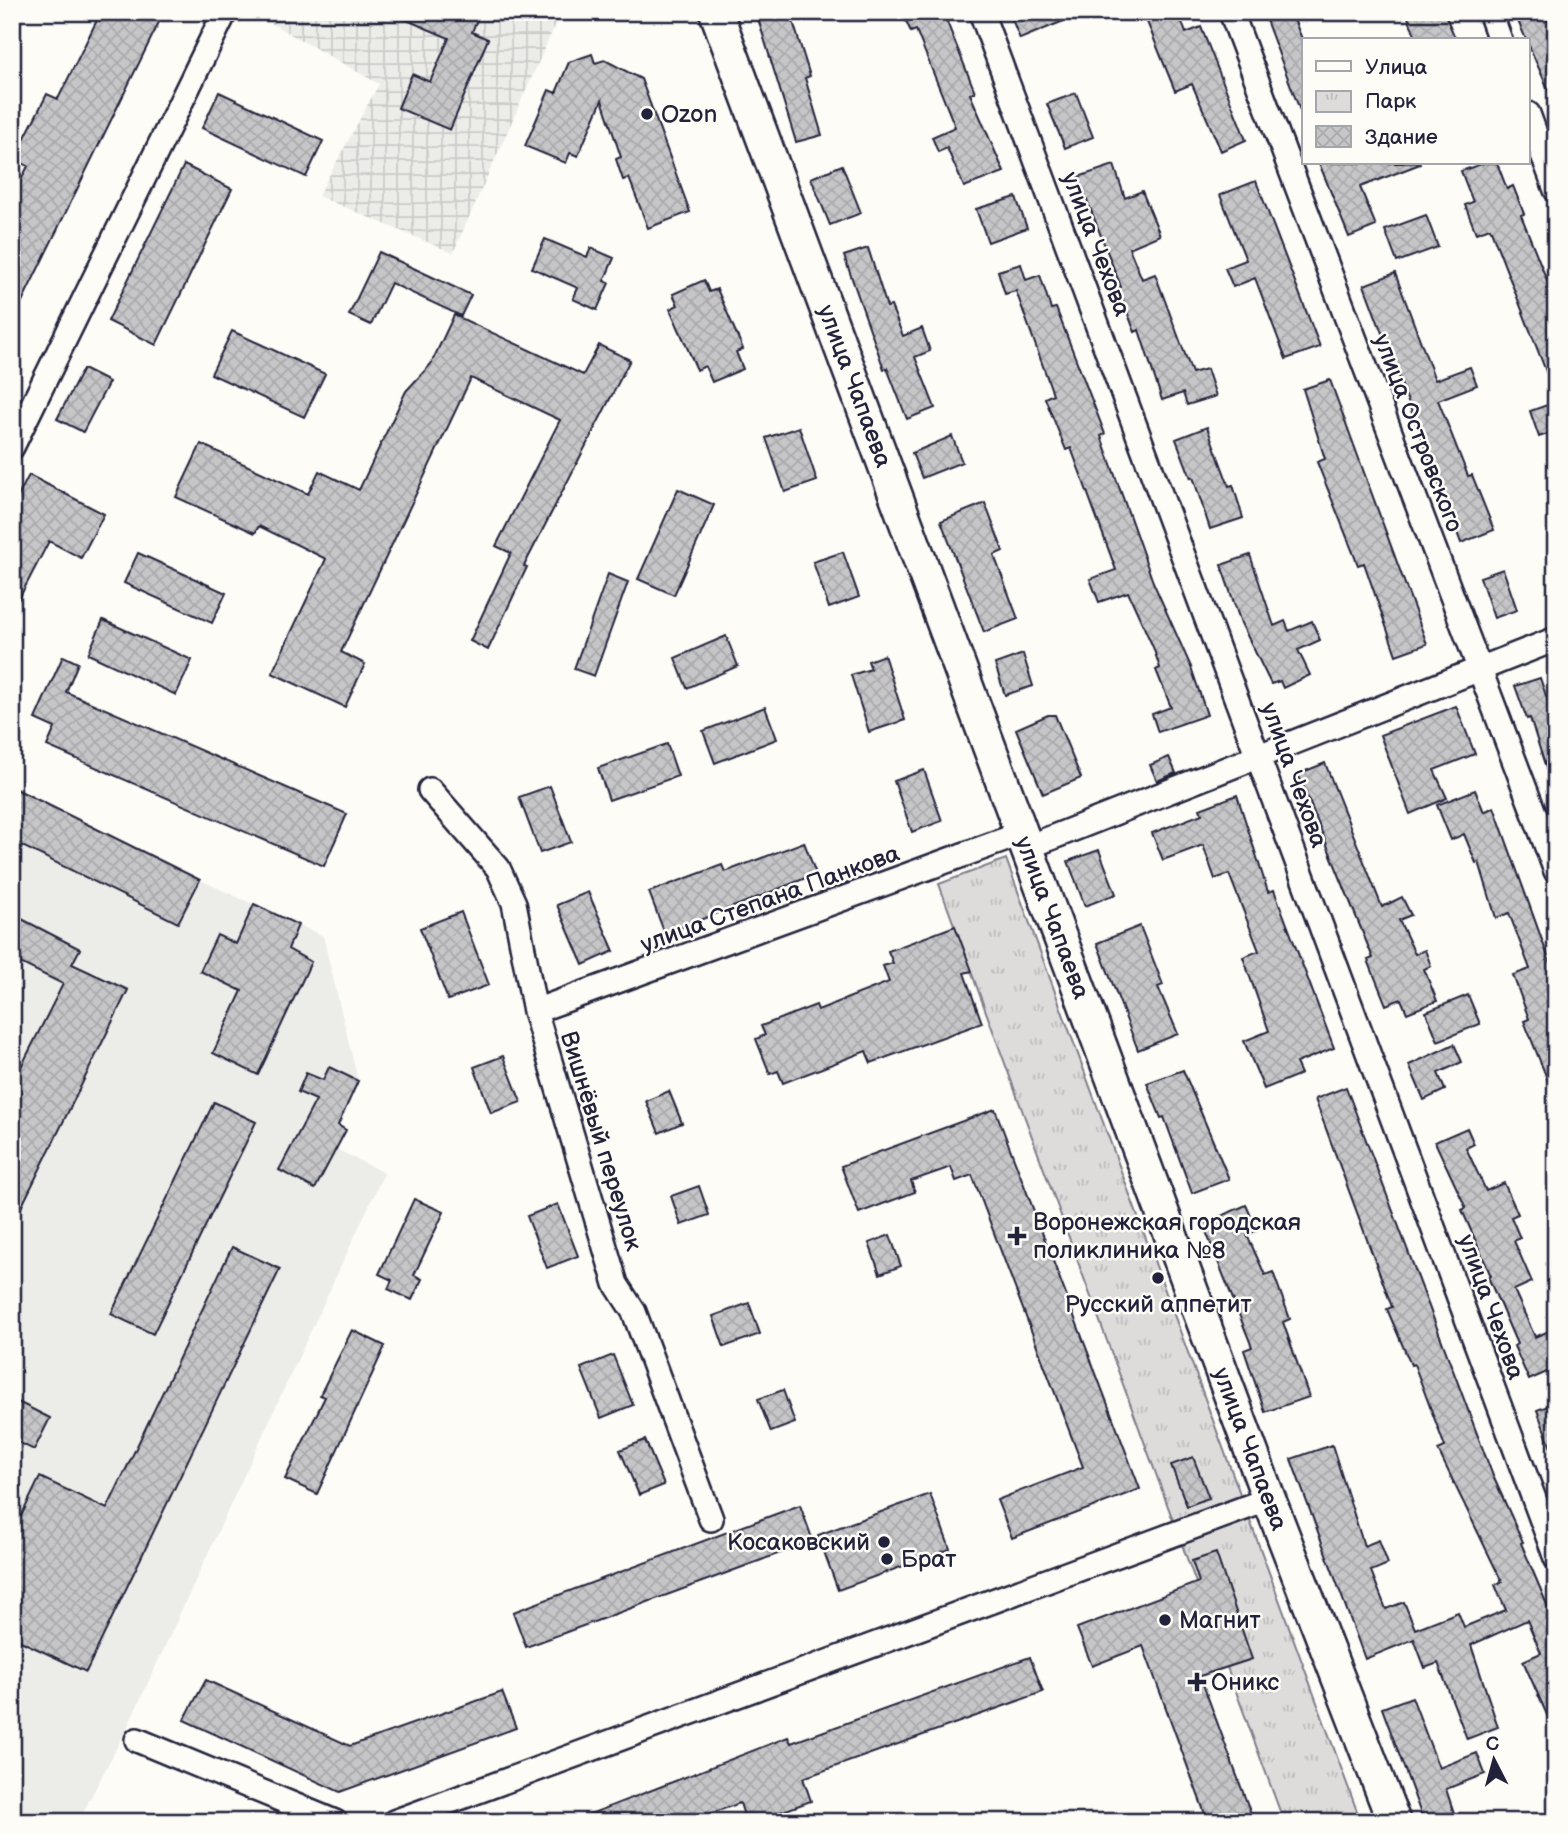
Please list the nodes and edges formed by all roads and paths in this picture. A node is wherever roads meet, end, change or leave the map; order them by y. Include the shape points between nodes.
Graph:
1 (225, 12) edge
2 (716, 12) edge
3 (981, 12) edge
4 (1231, 12) edge
5 (1490, 12) edge
6 (1499, 38) edge
7 (1530, 119) edge
8 (1556, 190) edge
9 (12, 447) edge
10 (1556, 639) edge
11 (1479, 669) junction
12 (1259, 755) junction
13 (430, 790) dead end
14 (1026, 840) junction
15 (1556, 872) edge
16 (535, 1012) junction
17 (1269, 1499) junction
18 (711, 1519) dead end
19 (1556, 1558) edge
20 (137, 1740) dead end
21 (335, 1822) edge
22 (394, 1822) edge
23 (1394, 1822) edge

1 - 9 street
2 - 14 street, улица Чапаева
3 - 12 street, улица Чехова
4 - 11 street, улица Островского
5 - 6 street
7 - 8 street
10 - 11 street, улица Степана Панкова
11 - 12 street, улица Степана Панкова
11 - 15 street, улица Островского
12 - 14 street, улица Степана Панкова
12 - 19 street, улица Чехова
13 - 16 street, Вишнёвый переулок via 498,868 514,903
14 - 16 street, улица Степана Панкова
14 - 17 street, улица Чапаева
16 - 18 street, Вишнёвый переулок via 616,1284 634,1312
17 - 22 street
17 - 23 street, улица Чапаева
20 - 21 street

